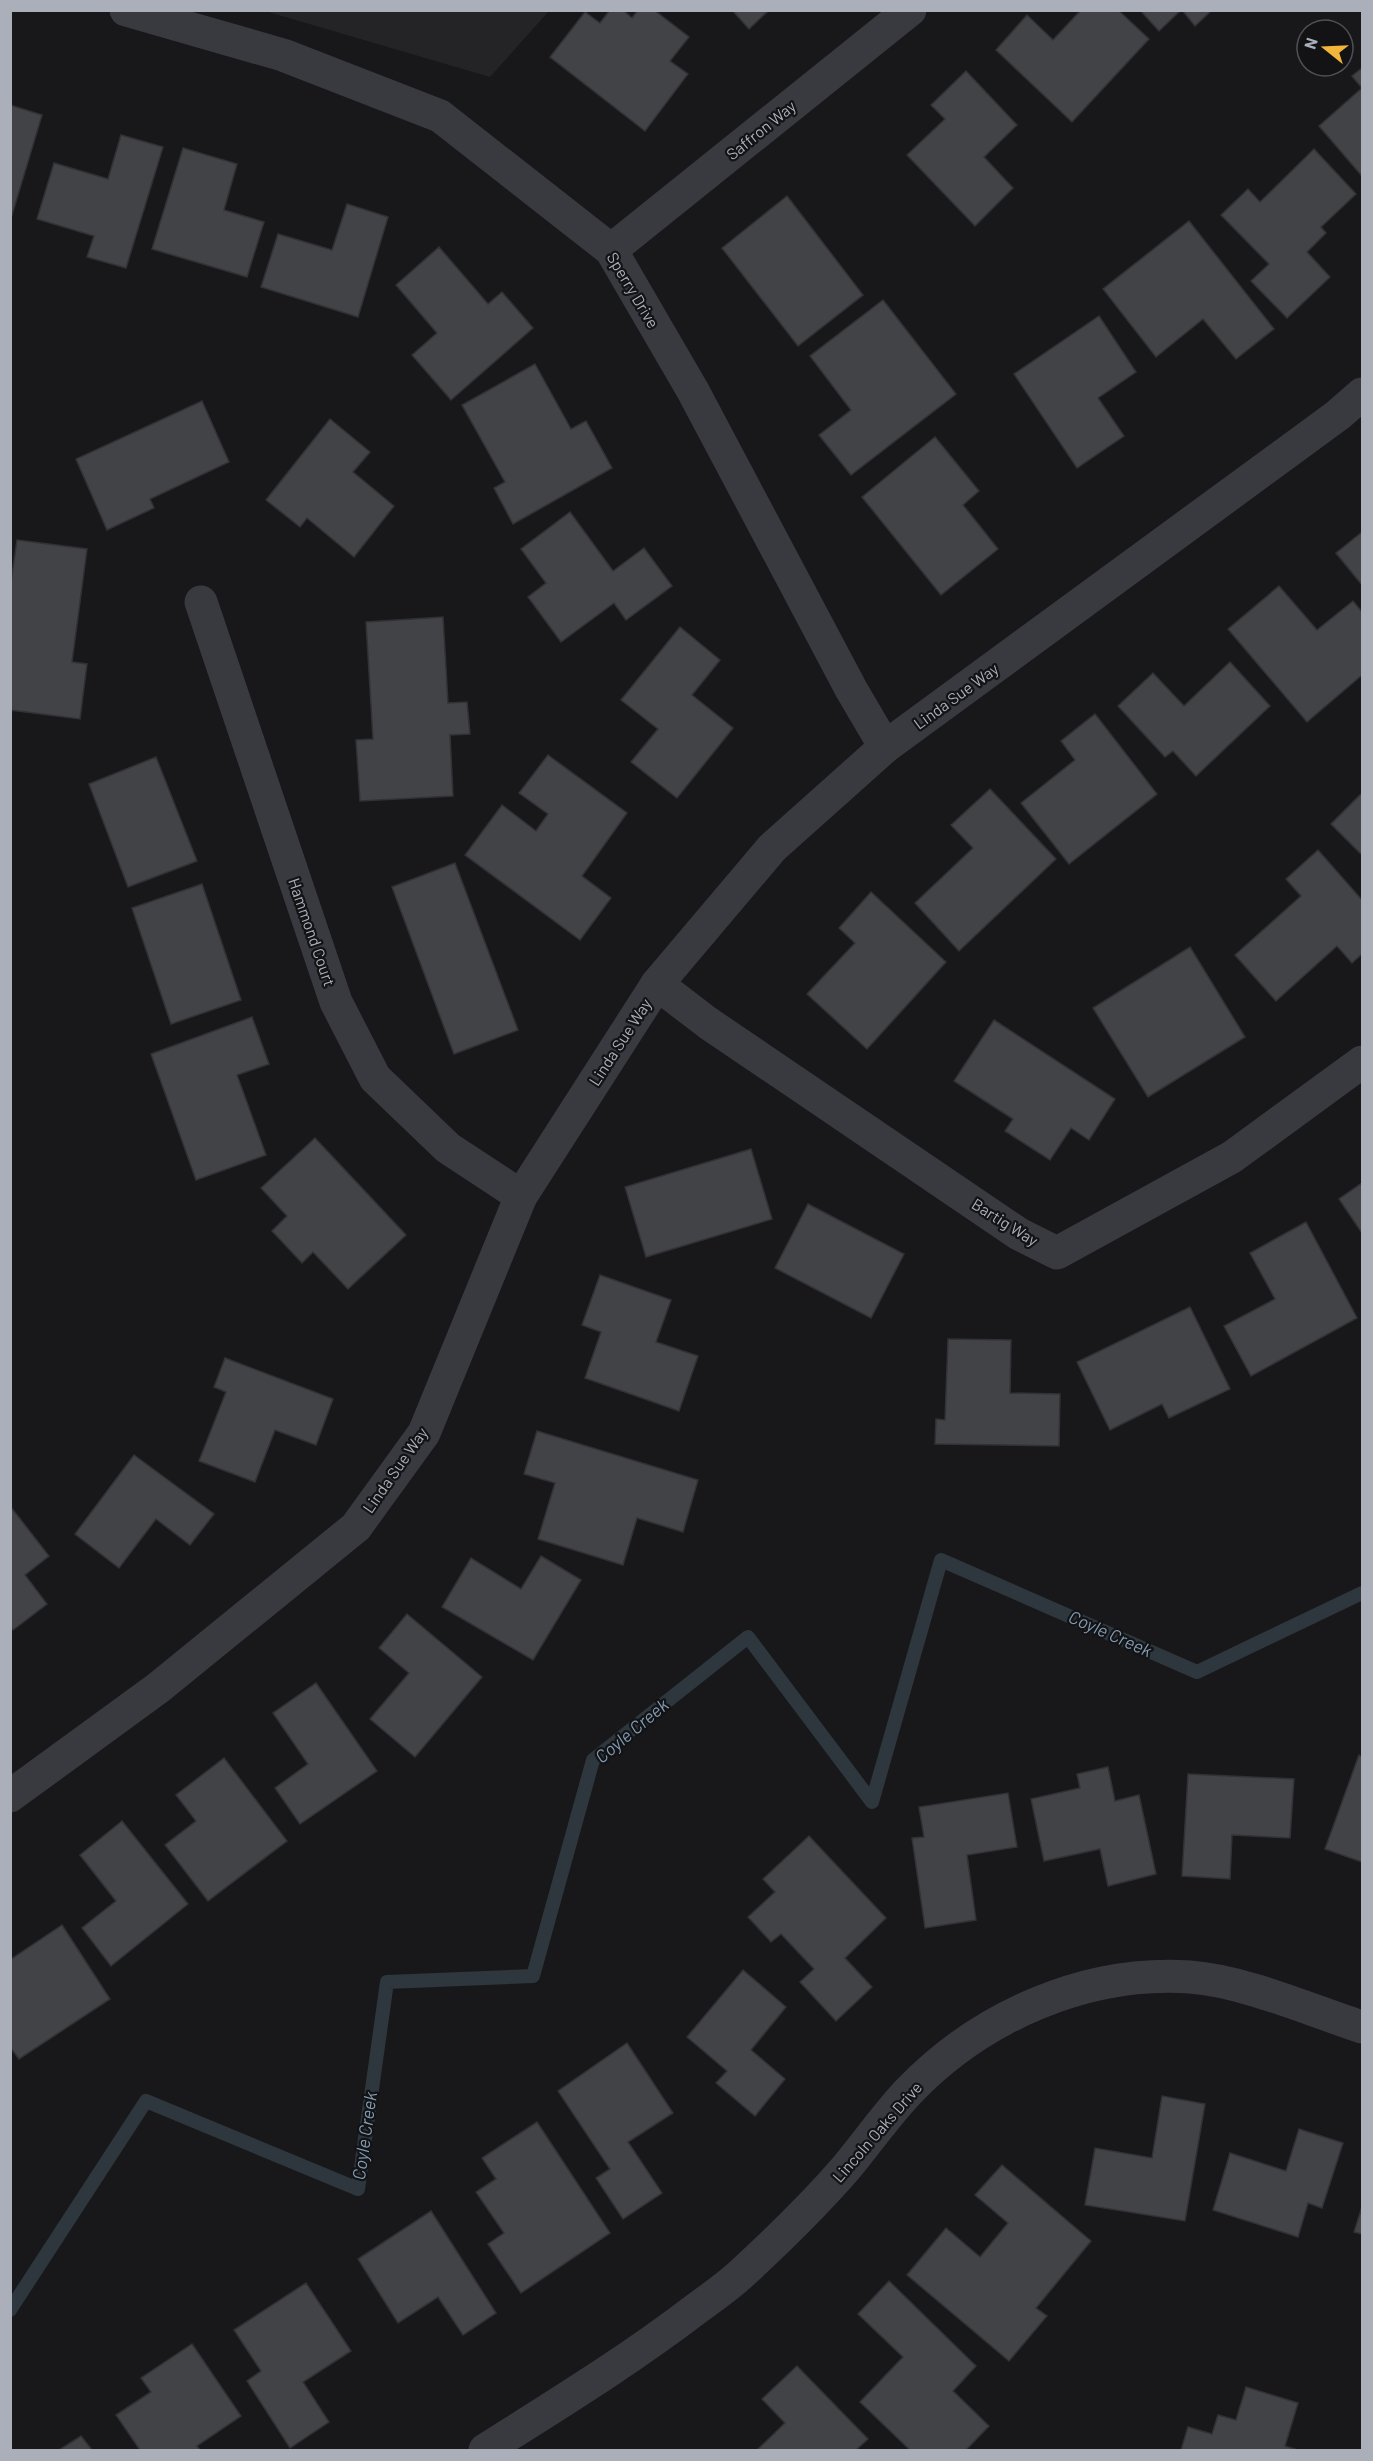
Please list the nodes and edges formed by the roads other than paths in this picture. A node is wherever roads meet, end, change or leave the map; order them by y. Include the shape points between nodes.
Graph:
1 (126, 10) edge
2 (910, 10) edge
3 (611, 250) junction
4 (1362, 394) edge
5 (201, 602) dead end
6 (885, 747) junction
7 (657, 984) junction
8 (1362, 1062) edge
9 (520, 1196) junction
10 (10, 1796) edge
11 (1362, 2027) edge
12 (484, 2451) edge

1 - 3 street, Sperry Drive via 283,55 440,116
2 - 3 street, Saffron Way
3 - 6 street, Sperry Drive via 693,391
4 - 6 street, Linda Sue Way
5 - 9 street, Hammond Court via 336,1002 375,1078 448,1148
6 - 7 street, Linda Sue Way via 772,848
7 - 8 street, Bartig Way via 708,1023 1019,1234 1057,1253 1232,1157
7 - 9 street, Linda Sue Way
9 - 10 street, Linda Sue Way via 424,1432 356,1527 158,1688
11 - 12 street, Lincoln Oaks Drive via 1244,1988 1191,1977 1136,1978 1072,1990 1012,2014 957,2049 909,2091 846,2168 739,2276 656,2339

